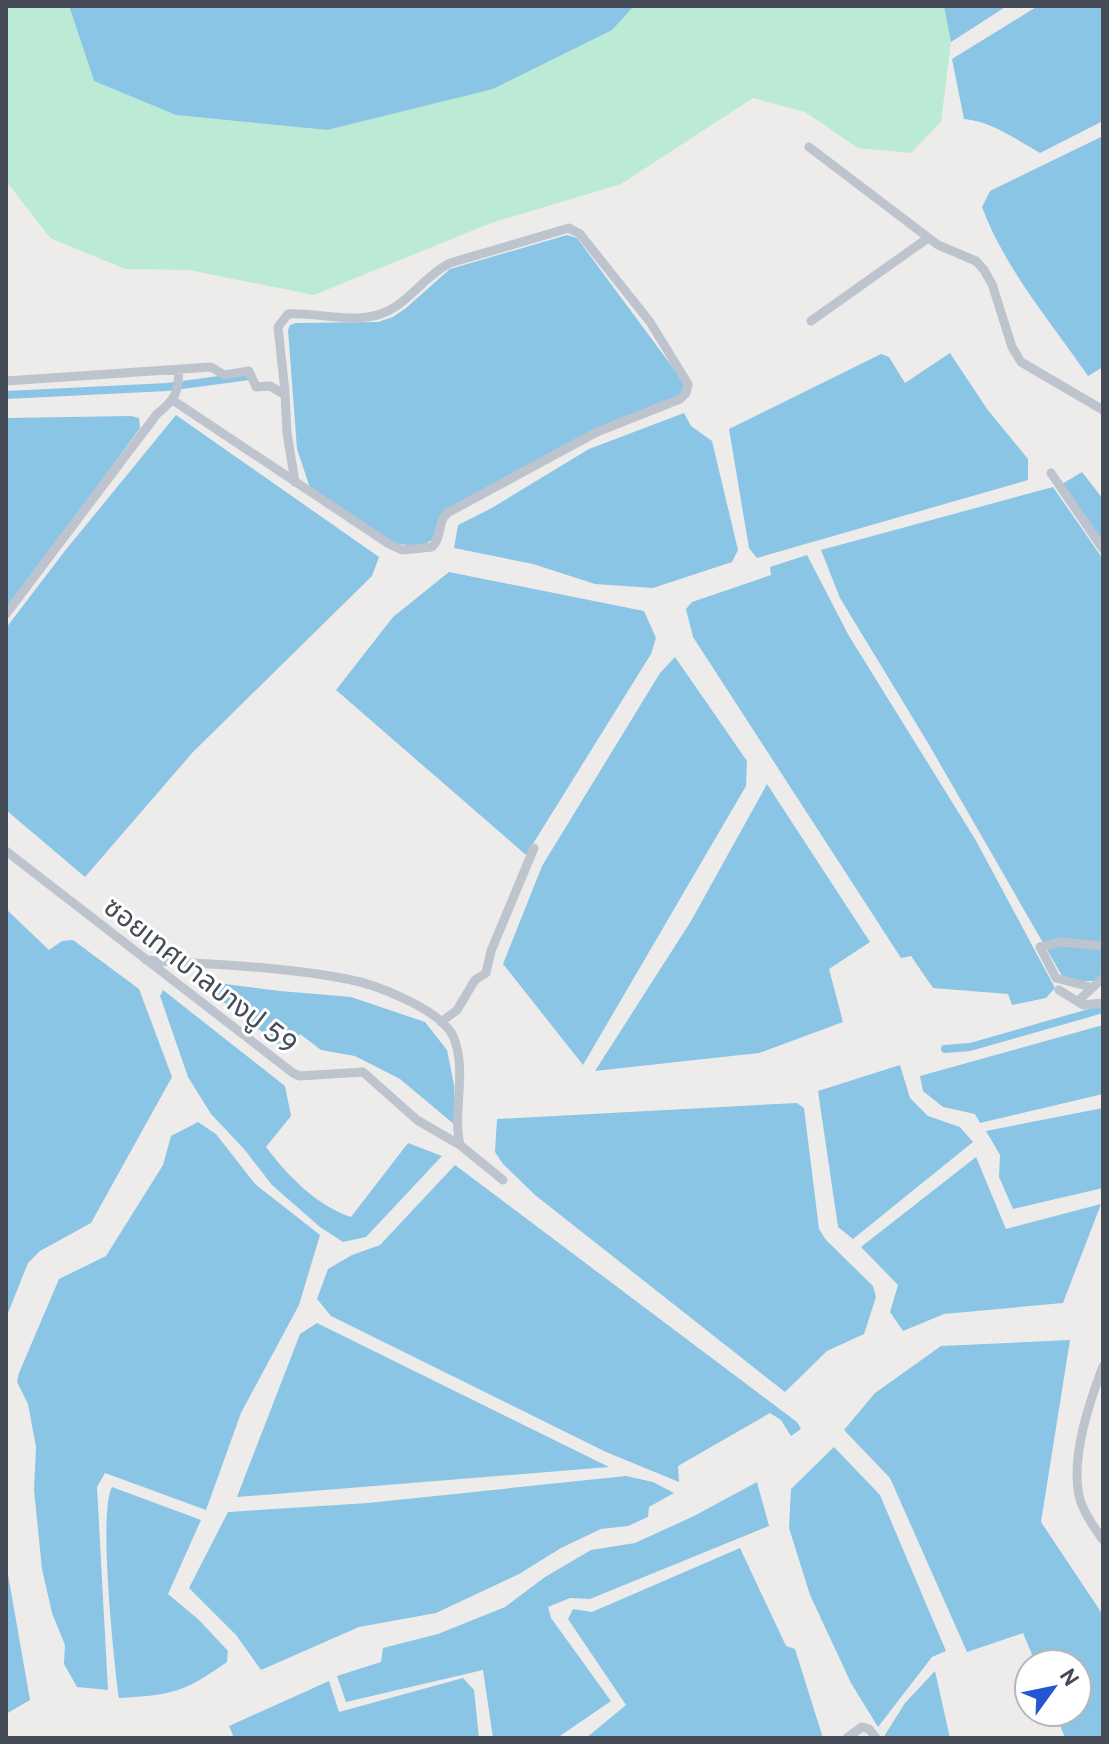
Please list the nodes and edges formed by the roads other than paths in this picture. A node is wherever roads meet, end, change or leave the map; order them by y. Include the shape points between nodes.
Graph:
1 (809, 147) dead end
2 (928, 238) junction
3 (811, 321) dead end
4 (178, 379) junction
5 (6, 381) edge
6 (285, 392) junction
7 (174, 401) junction
8 (1103, 410) edge
9 (1051, 473) dead end
10 (295, 482) junction
11 (1103, 549) edge
12 (6, 614) edge
13 (534, 848) dead end
14 (6, 851) edge
15 (1103, 946) edge
16 (146, 960) junction
17 (1103, 978) edge
18 (1090, 987) junction
19 (1059, 990) dead end
20 (1078, 1001) junction
21 (1103, 1003) edge
22 (441, 1022) junction
23 (460, 1145) junction
24 (503, 1180) dead end
25 (1103, 1366) edge
26 (1103, 1540) edge
27 (847, 1738) edge
28 (876, 1738) edge

1 - 2 street
2 - 3 street
2 - 8 street via 984,270 1021,362
4 - 5 street
4 - 6 street via 211,367 224,375 249,371 256,387
4 - 7 street
6 - 10 street
6 - 10 street via 278,327 288,314 356,318 387,312 450,263 569,228 580,234 650,322 688,384 680,399 585,438 449,512 442,519 438,541 425,549 398,550
7 - 10 street
7 - 12 street via 157,414
9 - 11 street
13 - 22 street via 486,973
14 - 16 street, ซอยเทศบาลบางปู 59
15 - 18 street via 1061,942 1040,947 1056,978
16 - 22 street via 351,980 414,1004
16 - 23 street, ซอยเทศบาลบางปู 59 via 293,1073 363,1072 417,1120
17 - 18 street
18 - 20 street
19 - 20 street
20 - 21 street
22 - 23 street via 457,1048
23 - 24 street, ซอยเทศบาลบางปู 59
25 - 26 street via 1089,1403 1078,1479 1084,1509
27 - 28 street via 862,1727

